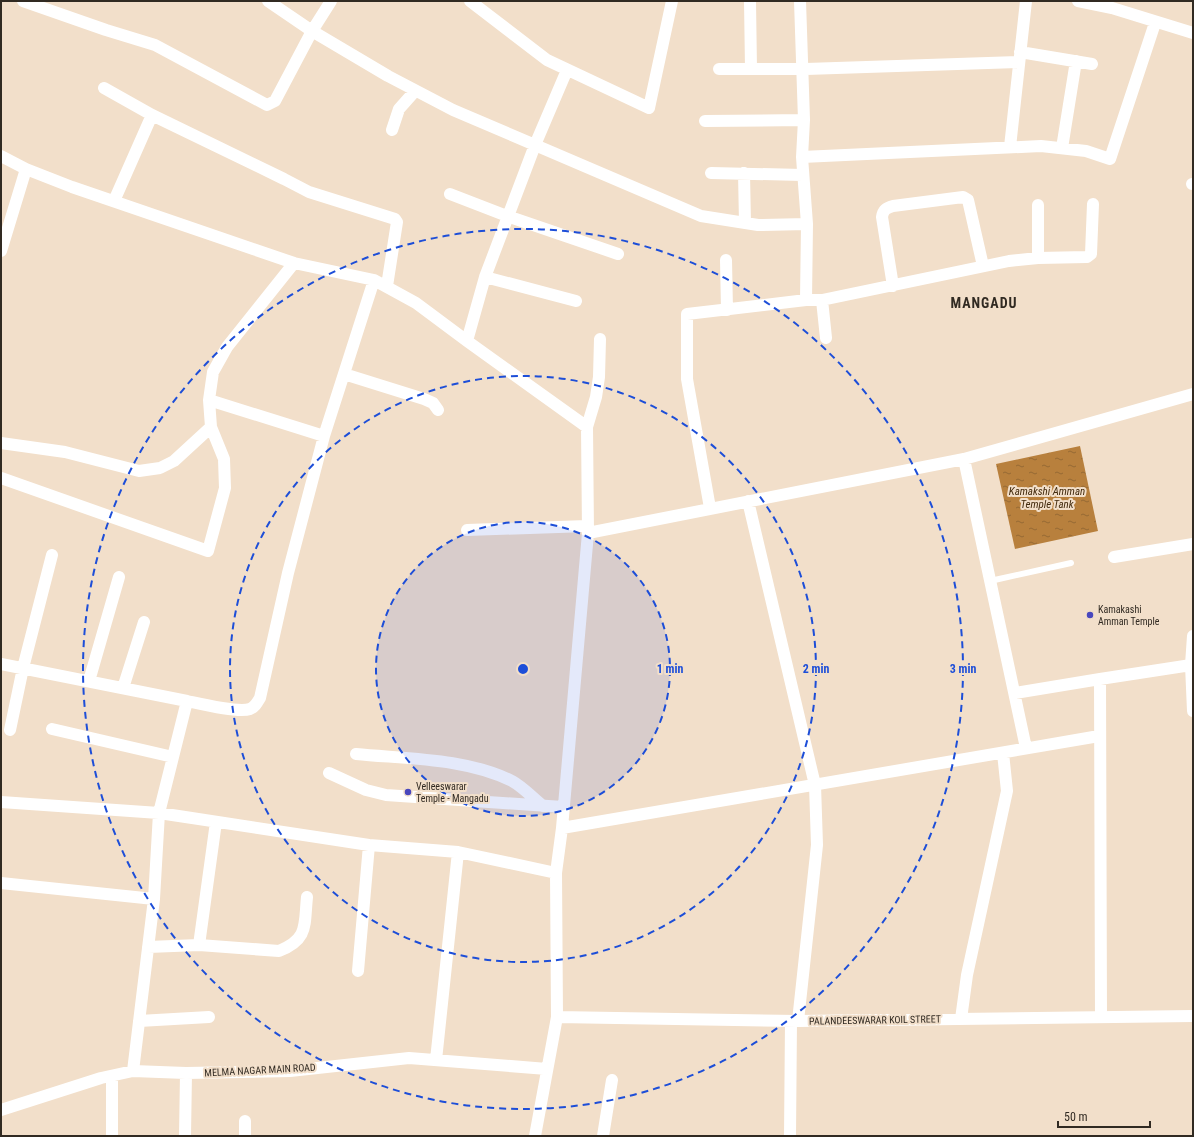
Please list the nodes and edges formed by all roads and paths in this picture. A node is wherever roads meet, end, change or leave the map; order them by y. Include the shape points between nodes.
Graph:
1 (22, 1) edge
2 (268, 1) edge
3 (331, 1) edge
4 (470, 1) edge
5 (672, 1) edge
6 (750, 1) edge
7 (800, 1) edge
8 (1026, 1) edge
9 (1078, 1) edge
10 (1155, 23) junction
11 (312, 31) junction
12 (1193, 33) edge
13 (1019, 57) junction
14 (1076, 61) junction
15 (1092, 64) dead end
16 (719, 69) dead end
17 (751, 69) junction
18 (802, 69) junction
19 (566, 70) junction
20 (104, 88) dead end
21 (415, 90) junction
22 (152, 115) junction
23 (804, 120) junction
24 (705, 121) dead end
25 (392, 130) dead end
26 (535, 145) junction
27 (1010, 147) junction
28 (1062, 148) junction
29 (1, 156) edge
30 (802, 157) junction
31 (26, 169) junction
32 (711, 174) dead end
33 (744, 174) junction
34 (803, 174) junction
35 (450, 194) dead end
36 (114, 202) junction
37 (1038, 204) dead end
38 (1093, 204) dead end
39 (507, 216) junction
40 (745, 223) junction
41 (807, 224) junction
42 (1, 251) edge
43 (618, 254) dead end
44 (1038, 258) junction
45 (726, 260) dead end
46 (294, 262) junction
47 (983, 266) junction
48 (485, 276) junction
49 (374, 280) junction
50 (387, 286) junction
51 (893, 286) junction
52 (806, 300) junction
53 (822, 300) junction
54 (576, 301) dead end
55 (727, 310) junction
56 (826, 338) dead end
57 (600, 339) dead end
58 (467, 341) junction
59 (344, 374) junction
60 (1193, 394) edge
61 (209, 400) junction
62 (438, 410) dead end
63 (211, 427) junction
64 (587, 427) junction
65 (324, 436) junction
66 (1, 443) edge
67 (964, 460) junction
68 (1, 478) edge
69 (748, 501) junction
70 (710, 508) junction
71 (467, 530) dead end
72 (587, 530) junction
73 (1193, 544) edge
74 (52, 555) dead end
75 (1114, 557) dead end
76 (1071, 563) dead end
77 (119, 578) dead end
78 (990, 580) junction
79 (144, 622) dead end
80 (1193, 636) edge
81 (1, 664) edge
82 (1191, 665) junction
83 (23, 668) junction
84 (1100, 679) junction
85 (89, 681) junction
86 (123, 688) junction
87 (1015, 693) junction
88 (187, 701) junction
89 (1193, 711) edge
90 (52, 729) dead end
91 (10, 730) dead end
92 (1099, 736) junction
93 (1026, 748) junction
94 (1003, 752) junction
95 (356, 754) dead end
96 (173, 757) junction
97 (328, 773) dead end
98 (815, 784) junction
99 (1, 802) edge
100 (543, 806) junction
101 (563, 807) junction
102 (160, 813) junction
103 (216, 822) junction
104 (562, 828) junction
105 (369, 845) junction
106 (458, 852) junction
107 (556, 873) junction
108 (1, 883) edge
109 (307, 897) dead end
110 (154, 899) junction
111 (199, 945) junction
112 (148, 947) junction
113 (358, 971) dead end
114 (1193, 1016) edge
115 (209, 1017) dead end
116 (557, 1017) junction
117 (1101, 1017) junction
118 (961, 1019) junction
119 (139, 1021) junction
120 (794, 1021) junction
121 (436, 1060) junction
122 (547, 1069) junction
123 (133, 1071) junction
124 (186, 1073) junction
125 (112, 1076) junction
126 (612, 1080) dead end
127 (1, 1110) edge
128 (245, 1121) dead end
129 (112, 1136) edge
130 (185, 1136) edge
131 (245, 1136) edge
132 (535, 1136) edge
133 (604, 1136) edge
134 (790, 1136) edge

1 - 11 street via 155,45 268,105 275,101
2 - 11 street
3 - 11 street
4 - 19 street via 547,60
5 - 19 street via 649,108
6 - 17 street
7 - 18 street
8 - 13 street
9 - 10 street via 1112,8
10 - 12 street
10 - 28 street via 1110,159 1086,151
11 - 21 street
13 - 14 street
13 - 18 street
13 - 27 street
14 - 15 street
14 - 28 street
16 - 17 street
17 - 18 street
18 - 23 street
19 - 26 street
20 - 22 street
21 - 25 street via 400,109
21 - 26 street via 453,110
22 - 36 street
22 - 50 street via 309,192 395,219
23 - 24 street
23 - 30 street
26 - 39 street
26 - 40 street via 701,216
27 - 28 street
27 - 30 street
29 - 31 street
30 - 34 street
31 - 36 street
31 - 42 street
32 - 33 street
33 - 34 street
33 - 40 street
34 - 41 street
35 - 39 street
36 - 46 street
37 - 44 street
38 - 44 street via 1091,254 1087,258
39 - 43 street
39 - 48 street
40 - 41 street
41 - 52 street
44 - 47 street
45 - 55 street
46 - 49 street
46 - 61 street via 227,347 213,372
47 - 51 street
47 - 51 street via 968,200 963,197 886,207 882,217
48 - 54 street
48 - 58 street
49 - 50 street
49 - 59 street
50 - 58 street via 416,303
51 - 53 street
52 - 53 street
52 - 55 street
53 - 56 street
55 - 70 street via 687,314 687,379
57 - 64 street via 599,377
58 - 64 street
59 - 62 street via 424,399
59 - 65 street
60 - 67 street
61 - 63 street
61 - 65 street
63 - 66 street via 174,461 160,468 139,471 65,452
63 - 68 street via 224,460 224,488 208,551
64 - 72 street
65 - 88 street via 256,706 249,710 240,710
67 - 69 street
67 - 78 street
69 - 70 street
69 - 98 street
70 - 72 street
71 - 72 street
72 - 101 street
73 - 75 street
74 - 83 street
76 - 78 lane
77 - 85 street
78 - 87 street
79 - 86 street
80 - 82 street
81 - 83 street
82 - 84 street
82 - 89 street
83 - 85 street
83 - 91 street
84 - 87 street
84 - 92 street
85 - 86 street
86 - 88 street
87 - 93 street
88 - 96 street
90 - 96 street
92 - 93 street
92 - 117 street
93 - 94 street
94 - 98 street
94 - 118 street via 1007,791 967,975
95 - 100 street via 469,766 513,782
96 - 102 street
97 - 100 street via 366,790 386,795
98 - 104 street
98 - 120 street via 817,845
99 - 102 street
100 - 101 street
101 - 104 street
102 - 103 street
102 - 110 street
103 - 105 street
103 - 111 street
104 - 107 street
105 - 106 street
105 - 113 street
106 - 107 street
106 - 121 street
107 - 116 street
108 - 110 street
109 - 111 street via 303,932 299,940 290,947 279,951
110 - 112 street
111 - 112 street
112 - 119 street
114 - 117 street, PALANDEESWARAR KOIL STREET
115 - 119 street
116 - 120 street, PALANDEESWARAR KOIL STREET
116 - 122 street
117 - 118 street, PALANDEESWARAR KOIL STREET
118 - 120 street, PALANDEESWARAR KOIL STREET
119 - 123 street
120 - 134 street
121 - 122 street, MELMA NAGAR MAIN ROAD
121 - 124 street, MELMA NAGAR MAIN ROAD via 409,1058 290,1070
122 - 132 street
123 - 124 street, MELMA NAGAR MAIN ROAD
123 - 125 street, MELMA NAGAR MAIN ROAD
124 - 130 street
125 - 127 street, MELMA NAGAR MAIN ROAD
125 - 129 street
126 - 133 street
128 - 131 street

